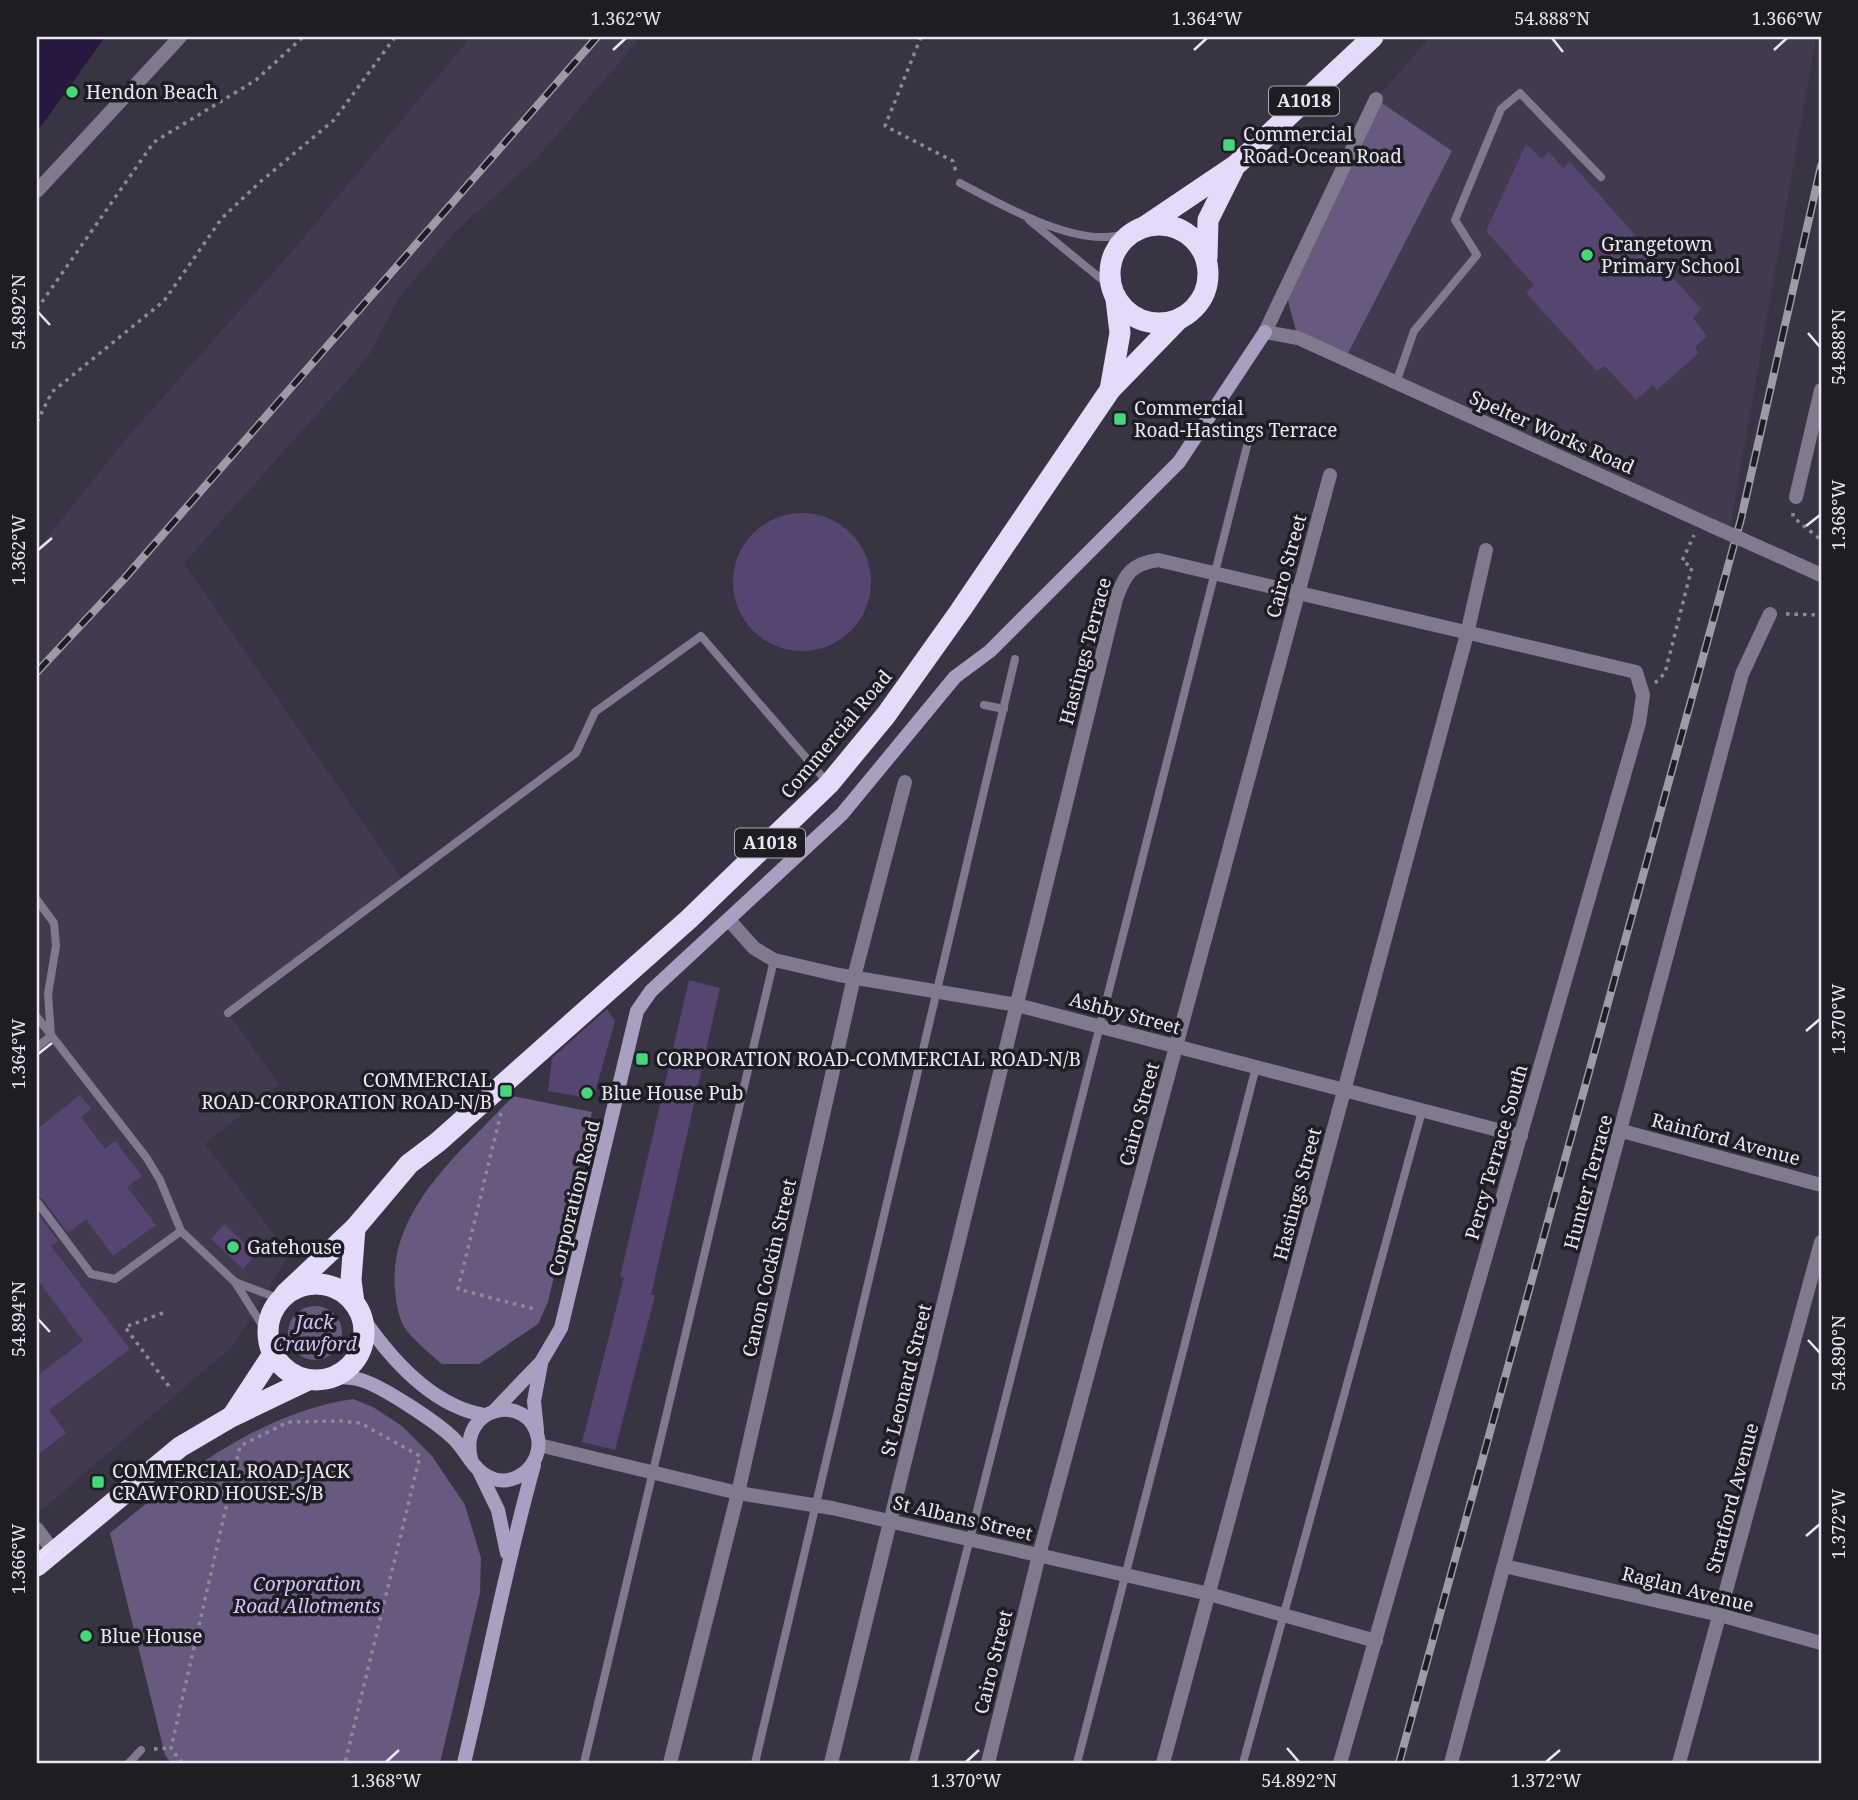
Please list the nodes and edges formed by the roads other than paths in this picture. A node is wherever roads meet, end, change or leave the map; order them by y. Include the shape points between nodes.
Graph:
1 (180, 37) edge
2 (1373, 37) edge
3 (1376, 99) dead end
4 (1236, 165) junction
5 (1601, 177) dead end
6 (960, 183) road end
7 (37, 191) edge
8 (1026, 217) junction
9 (1138, 230) junction
10 (1208, 273) junction
11 (1113, 292) junction
12 (1179, 319) junction
13 (1265, 332) junction
14 (1396, 383) junction
15 (1110, 390) junction
16 (1821, 390) edge
17 (1249, 438) dead end
18 (1329, 475) dead end
19 (1796, 497) road end
20 (1486, 550) dead end
21 (1215, 574) junction
22 (1821, 575) edge
23 (1299, 595) junction
24 (1770, 614) road end
25 (1467, 634) junction
26 (1015, 659) dead end
27 (1636, 672) joint
28 (984, 705) dead end
29 (1004, 709) junction
30 (905, 782) dead end
31 (829, 784) junction
32 (37, 900) edge
33 (729, 920) junction
34 (774, 960) junction
35 (854, 977) junction
36 (937, 991) junction
37 (1017, 1005) junction
38 (228, 1013) dead end
39 (37, 1017) edge
40 (1101, 1027) junction
41 (51, 1036) junction
42 (1177, 1046) junction
43 (37, 1047) edge
44 (1256, 1067) junction
45 (1344, 1090) junction
46 (1422, 1111) junction
47 (1622, 1131) junction
48 (1521, 1136) junction
49 (1821, 1185) edge
50 (37, 1202) edge
51 (355, 1228) junction
52 (181, 1231) junction
53 (1821, 1242) edge
54 (234, 1282) junction
55 (282, 1297) junction
56 (358, 1310) junction
57 (267, 1333) junction
58 (273, 1354) junction
59 (541, 1362) junction
60 (334, 1377) junction
61 (308, 1380) junction
62 (489, 1413) junction
63 (231, 1417) junction
64 (538, 1439) junction
65 (534, 1462) junction
66 (474, 1464) junction
67 (652, 1472) junction
68 (738, 1493) junction
69 (815, 1506) junction
70 (891, 1522) junction
71 (37, 1529) edge
72 (969, 1539) junction
73 (54, 1552) junction
74 (1040, 1555) junction
75 (508, 1558) junction
76 (37, 1566) edge
77 (1504, 1566) junction
78 (1126, 1575) junction
79 (1209, 1594) junction
80 (1285, 1615) junction
81 (1720, 1615) junction
82 (1376, 1641) junction
83 (1821, 1643) edge
84 (141, 1750) dead end
85 (128, 1763) edge
86 (464, 1763) edge
87 (584, 1763) edge
88 (670, 1763) edge
89 (755, 1763) edge
90 (831, 1763) edge
91 (913, 1763) edge
92 (988, 1763) edge
93 (1077, 1763) edge
94 (1163, 1763) edge
95 (1243, 1763) edge
96 (1340, 1763) edge
97 (1451, 1763) edge
98 (1679, 1763) edge

1 - 7 street
2 - 4 highway, A1018
3 - 13 street
4 - 9 highway, A1018
4 - 10 highway, A1018 via 1208,220
5 - 14 lane via 1520,93 1502,109 1455,220 1477,255 1414,331
6 - 8 lane
8 - 9 lane via 1105,238
8 - 11 lane
9 - 10 highway via 1159,225 1175,228 1194,240 1205,256
9 - 11 highway via 1124,239 1112,259
10 - 12 highway via 1200,301
11 - 12 highway via 1132,316 1147,322
11 - 15 highway, Commercial Road / A1018 via 1120,333
12 - 15 highway, Commercial Road / A1018
13 - 14 street, Spelter Works Road via 1298,338
13 - 33 street via 1179,462 990,651 956,677 842,814
14 - 22 street, Spelter Works Road, bridge
15 - 31 highway, Commercial Road / A1018 via 886,715
16 - 19 street
17 - 21 lane
18 - 23 street, Cairo Street
20 - 25 street, Hastings Street
21 - 23 street, Hastings Terrace
21 - 37 street, Hastings Terrace via 1158,560 1139,563 1126,573
21 - 40 lane
23 - 25 street, Hastings Terrace
23 - 42 street, Cairo Street
24 - 47 street, Hunter Terrace via 1742,674
25 - 27 street, Hastings Terrace
25 - 45 street, Hastings Street
26 - 29 lane
27 - 48 street, Percy Terrace South via 1643,695 1639,723
28 - 29 lane
29 - 36 lane
30 - 35 street, Canon Cockin Street
31 - 38 lane via 701,636 595,712 576,753
31 - 51 highway, Commercial Road / A1018 via 689,919 409,1164
32 - 41 lane via 54,923 56,946 48,994
33 - 34 street, Ashby Street via 754,948
33 - 59 street, Corporation Road via 651,991 637,1011 561,1328
34 - 35 street, Ashby Street
34 - 67 lane
35 - 36 street, Ashby Street
35 - 68 street, Canon Cockin Street
36 - 37 street, Ashby Street
36 - 69 lane
37 - 40 street, Ashby Street
37 - 70 street, St Leonard Street
39 - 41 lane
40 - 42 street, Ashby Street
40 - 72 lane
41 - 43 lane
41 - 52 lane via 146,1157
42 - 44 street, Ashby Street
42 - 74 street, Cairo Street
44 - 45 street, Ashby Street
44 - 78 lane
45 - 46 street, Ashby Street
45 - 79 street, Hastings Street
46 - 48 street, Ashby Street
46 - 80 lane
47 - 49 street, Rainford Avenue
47 - 77 street, Hunter Terrace
48 - 82 street, Percy Terrace South
50 - 52 lane via 91,1274 115,1279
51 - 55 highway, Commercial Road / A1018
51 - 56 highway via 351,1280
52 - 54 lane
53 - 81 street, Stratford Avenue
54 - 55 lane
54 - 57 lane
55 - 56 highway via 300,1286 318,1283 336,1288
55 - 57 highway
56 - 60 highway via 364,1332 361,1349 348,1368
56 - 62 street via 385,1350 425,1387 467,1412
57 - 58 highway
58 - 61 highway via 294,1375
58 - 63 highway
59 - 62 street, Corporation Road
59 - 64 street, Corporation Road via 534,1401
60 - 61 highway
60 - 66 street, Corporation Road via 360,1379 382,1390 453,1438
61 - 63 highway
62 - 64 street via 519,1413 530,1422
62 - 66 street, Corporation Road via 470,1433
63 - 73 highway via 180,1447
64 - 65 street, Corporation Road
64 - 67 street, St Albans Street
65 - 66 street, Corporation Road via 514,1479 499,1480
65 - 75 street, Corporation Road
66 - 75 street, Corporation Road via 498,1510
67 - 68 street, St Albans Street
67 - 87 lane
68 - 69 street, St Albans Street
68 - 88 street, Canon Cockin Street
69 - 70 street, St Albans Street
69 - 89 lane
70 - 72 street, St Albans Street
70 - 90 street, St Leonard Street
71 - 73 street
72 - 74 street, St Albans Street
72 - 91 lane
73 - 76 highway
74 - 78 street, St Albans Street
74 - 92 street, Cairo Street
75 - 86 street, Corporation Road
77 - 81 street, Raglan Avenue
77 - 97 street, Hunter Terrace
78 - 79 street, St Albans Street
78 - 93 lane
79 - 80 street, St Albans Street
79 - 94 street, Hastings Street
80 - 82 street, St Albans Street
80 - 95 lane
81 - 83 street, Raglan Avenue
81 - 98 street, Stratford Avenue
82 - 96 street, Percy Terrace South
84 - 85 lane

